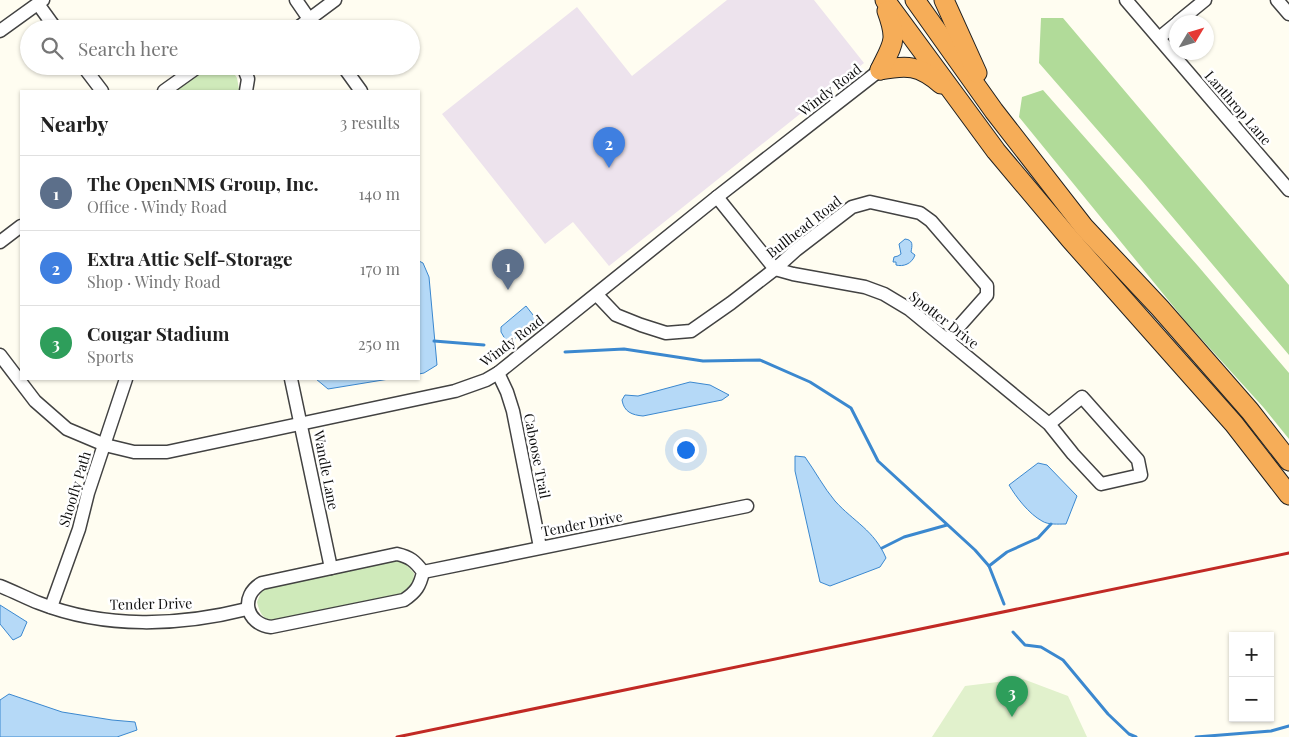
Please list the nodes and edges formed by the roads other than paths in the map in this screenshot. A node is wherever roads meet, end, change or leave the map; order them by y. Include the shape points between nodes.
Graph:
1 (296, 0) edge
2 (335, 0) edge
3 (884, 0) edge
4 (915, 0) edge
5 (944, 0) edge
6 (1126, 0) edge
7 (1205, 0) edge
8 (1277, 0) edge
9 (41, 2) edge
10 (1289, 14) edge
11 (1187, 15) edge
12 (51, 20) edge
13 (310, 20) edge
14 (317, 20) edge
15 (1169, 30) edge
16 (0, 31) edge
17 (1159, 38) junction
18 (880, 70) junction
19 (90, 75) edge
20 (186, 75) edge
21 (247, 75) edge
22 (349, 75) edge
23 (101, 90) edge
24 (165, 90) edge
25 (246, 90) edge
26 (360, 90) edge
27 (960, 102) junction
28 (994, 111) junction
29 (1289, 190) edge
30 (717, 197) junction
31 (20, 227) edge
32 (0, 242) edge
33 (776, 269) junction
34 (597, 295) junction
35 (947, 340) junction
36 (0, 355) edge
37 (498, 373) junction
38 (126, 380) edge
39 (291, 380) edge
40 (302, 423) junction
41 (1049, 424) junction
42 (105, 445) junction
43 (1289, 461) edge
44 (1289, 494) edge
45 (747, 506) dead end
46 (540, 547) junction
47 (330, 568) junction
48 (423, 572) junction
49 (0, 586) edge
50 (51, 607) junction
51 (247, 609) junction

1 - 13 street
2 - 14 street
3 - 18 highway via 894,33
3 - 27 highway
4 - 28 highway
5 - 28 highway
6 - 17 street, Lanthrop Lane
7 - 11 street
8 - 10 street
9 - 12 street
9 - 16 street
15 - 17 street
17 - 29 street, Lanthrop Lane
18 - 27 highway via 905,66 921,70
18 - 30 street, Windy Road
19 - 23 street
20 - 24 street
21 - 25 street
22 - 26 street
27 - 44 highway via 996,151 1234,424
28 - 43 highway via 1084,227 1160,308
30 - 33 street
30 - 34 street, Windy Road
31 - 32 street
33 - 34 street, Bullhead Road via 695,329 678,333 666,333 616,315
33 - 35 street, Spotter Drive via 865,287 884,294 909,309
33 - 35 street, Bullhead Road via 852,207 870,202 920,213 931,221 987,286 987,295
34 - 37 street, Windy Road
35 - 41 street, Spotter Drive
36 - 42 street, Windy Road via 34,401 67,429
37 - 40 street, Windy Road via 455,391
37 - 46 street, Caboose Trail via 513,411
38 - 42 street, Shoofly Path
39 - 40 street, Wandle Lane
40 - 42 street, Windy Road via 166,452 134,452
40 - 47 street, Wandle Lane
41 - 41 street, Spotter Drive via 1100,484 1141,475 1138,460 1082,397
42 - 50 street, Shoofly Path
45 - 46 street, Tender Drive
46 - 48 street, Tender Drive
47 - 48 street via 397,554 408,556
47 - 51 street via 262,583 252,591
48 - 51 street via 416,592 404,600 358,610 272,627 254,620
49 - 50 street, Tender Drive
50 - 51 street, Tender Drive via 102,619 140,622 207,618

